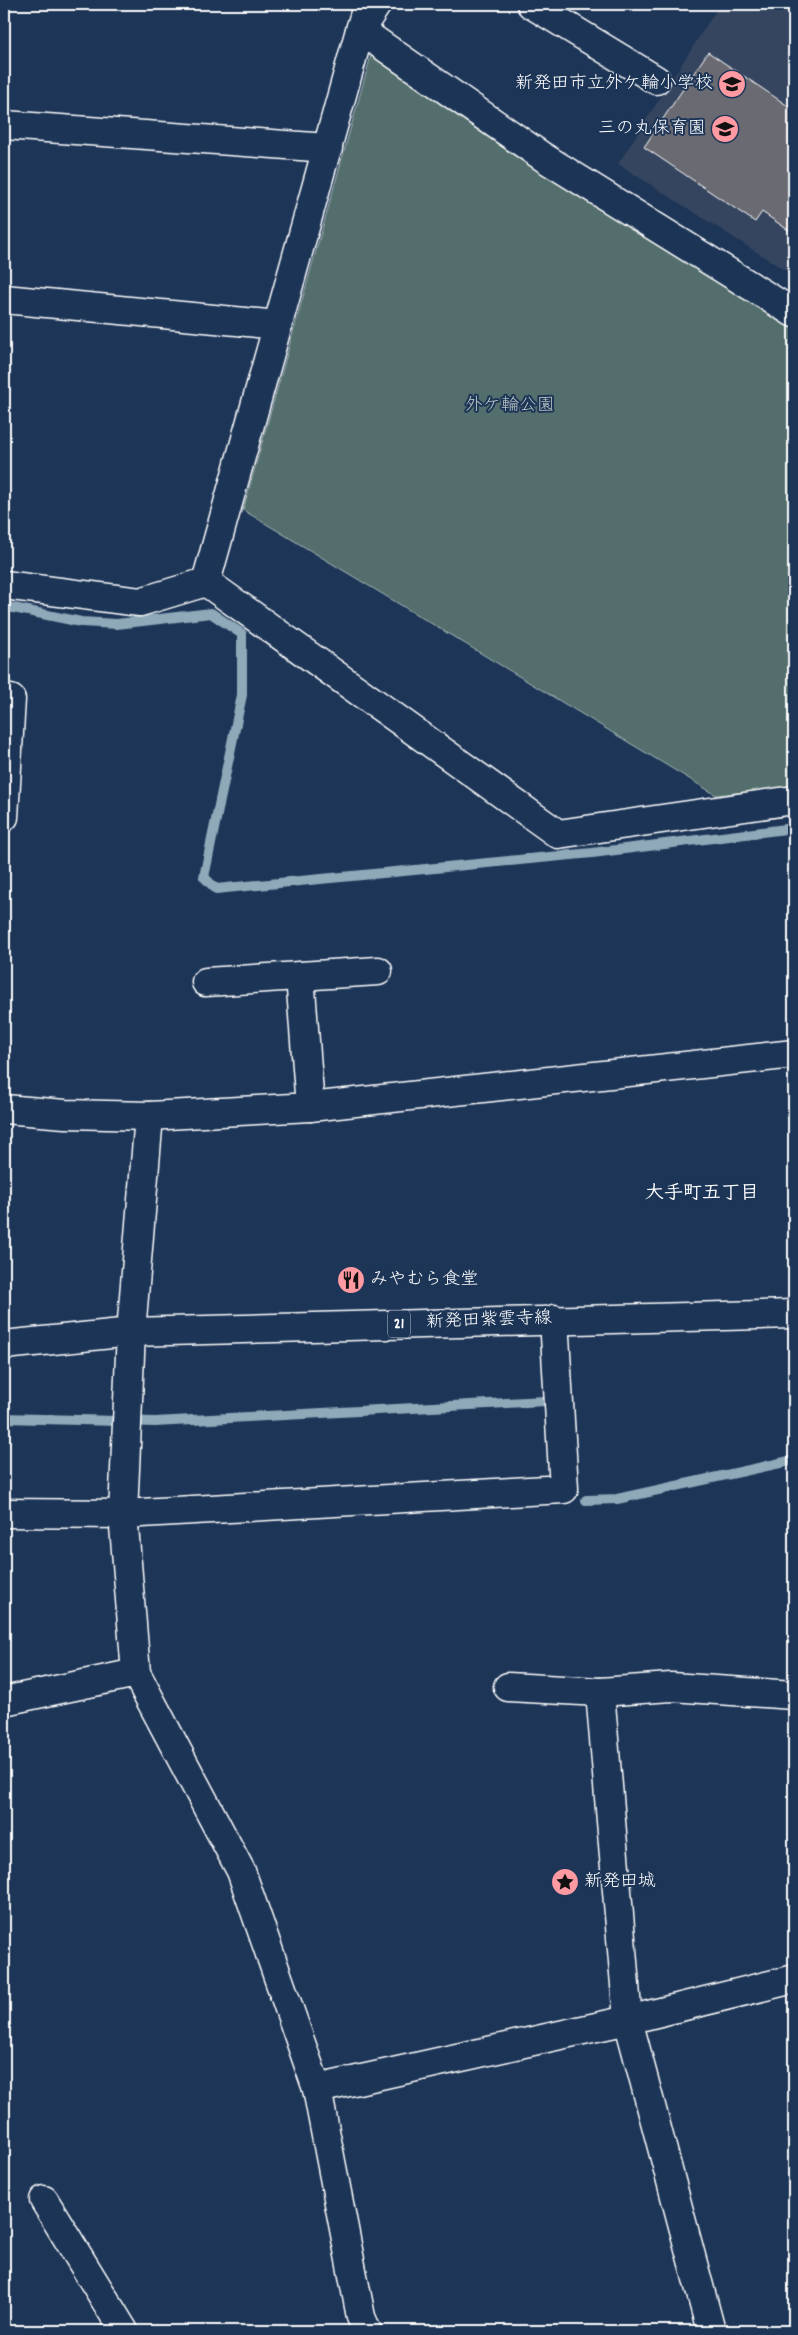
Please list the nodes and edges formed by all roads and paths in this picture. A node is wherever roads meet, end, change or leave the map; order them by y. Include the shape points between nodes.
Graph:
1 (368, 4) edge
2 (377, 4) edge
3 (530, 4) edge
4 (360, 30) junction
5 (656, 80) dead end
6 (4, 125) edge
7 (328, 148) junction
8 (4, 299) edge
9 (794, 313) edge
10 (278, 325) junction
11 (206, 582) junction
12 (4, 585) edge
13 (4, 698) edge
14 (794, 800) edge
15 (4, 817) edge
16 (378, 971) dead end
17 (300, 976) junction
18 (206, 982) dead end
19 (794, 1054) edge
20 (310, 1107) junction
21 (4, 1109) edge
22 (149, 1116) junction
23 (794, 1314) edge
24 (554, 1319) junction
25 (131, 1332) junction
26 (4, 1345) edge
27 (4, 1513) edge
28 (123, 1514) junction
29 (136, 1673) junction
30 (508, 1687) dead end
31 (600, 1692) junction
32 (794, 1695) edge
33 (4, 1701) edge
34 (794, 1979) edge
35 (628, 2020) junction
36 (317, 2089) junction
37 (44, 2200) dead end
38 (124, 2331) edge
39 (367, 2331) edge
40 (711, 2331) edge

1 - 4 street
2 - 4 street
3 - 5 street
4 - 7 street
4 - 9 street via 544,157
6 - 7 street
7 - 10 street
8 - 10 street
10 - 11 street
11 - 12 street via 140,602
11 - 14 street via 558,834
13 - 15 street via 11,698
16 - 17 street
17 - 18 street
17 - 20 street
19 - 20 street
20 - 22 street
21 - 22 street
22 - 25 street
23 - 24 street, 新発田紫雲寺線 / 21
24 - 25 street, 新発田紫雲寺線 / 21
24 - 28 street via 564,1490
25 - 26 street, 新発田紫雲寺線 / 21
25 - 28 street
27 - 28 street
28 - 29 street
29 - 33 street
29 - 36 street via 241,1871
30 - 31 street
31 - 32 street via 671,1686
31 - 35 street
34 - 35 street
35 - 36 street
35 - 40 street
36 - 39 street via 361,2317
37 - 38 street

